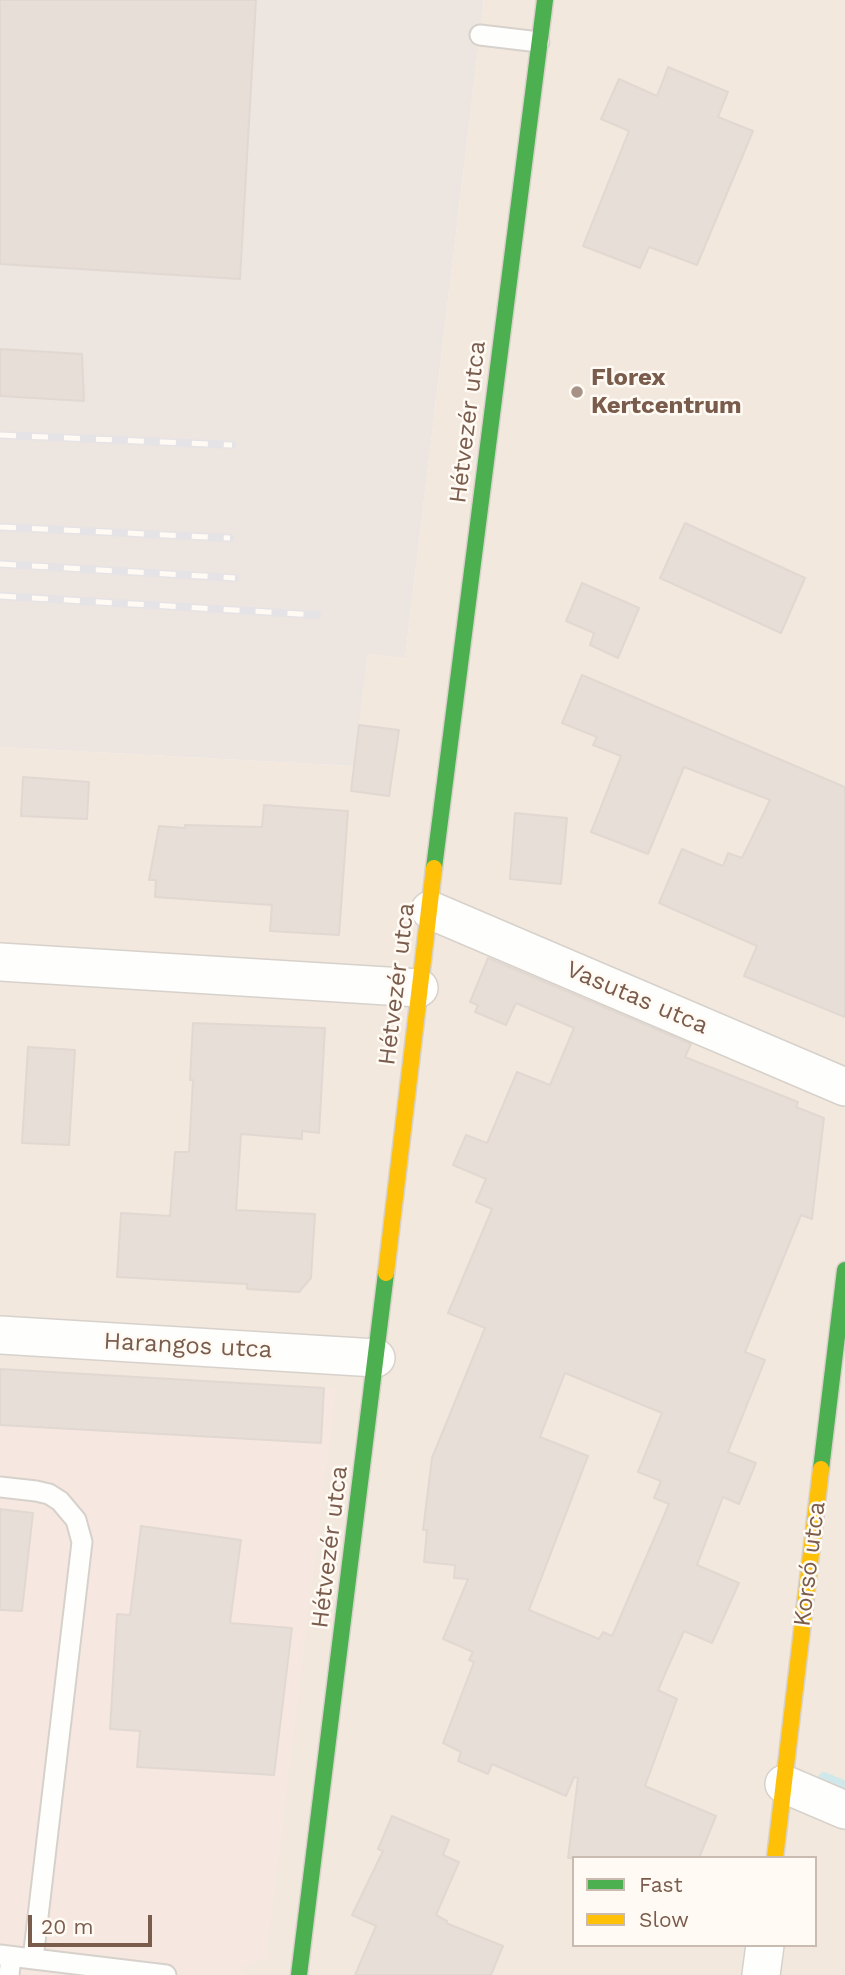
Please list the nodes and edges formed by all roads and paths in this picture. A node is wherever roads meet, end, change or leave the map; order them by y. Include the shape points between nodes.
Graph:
1 (545, 0) edge
2 (480, 35) dead end
3 (539, 42) junction
4 (430, 910) junction
5 (0, 962) edge
6 (419, 988) junction
7 (845, 1087) edge
8 (845, 1270) edge
9 (0, 1335) edge
10 (376, 1358) junction
11 (0, 1487) edge
12 (784, 1784) junction
13 (845, 1810) edge
14 (775, 1856) edge
15 (765, 1947) edge
16 (33, 1959) junction
17 (7, 1962) edge
18 (166, 1975) edge
19 (299, 1975) edge
20 (761, 1975) edge

1 - 3 street, Hétvezér utca
2 - 3 lane
3 - 4 street, Hétvezér utca
4 - 6 street, Hétvezér utca
4 - 7 street, Vasutas utca
5 - 6 street
6 - 10 street, Hétvezér utca
8 - 12 street, Korsó utca
9 - 10 street, Harangos utca
10 - 19 street, Hétvezér utca
11 - 16 lane via 49,1494 76,1520 82,1542
12 - 13 street
12 - 14 street, Korsó utca
15 - 20 street
16 - 17 lane
16 - 18 lane

